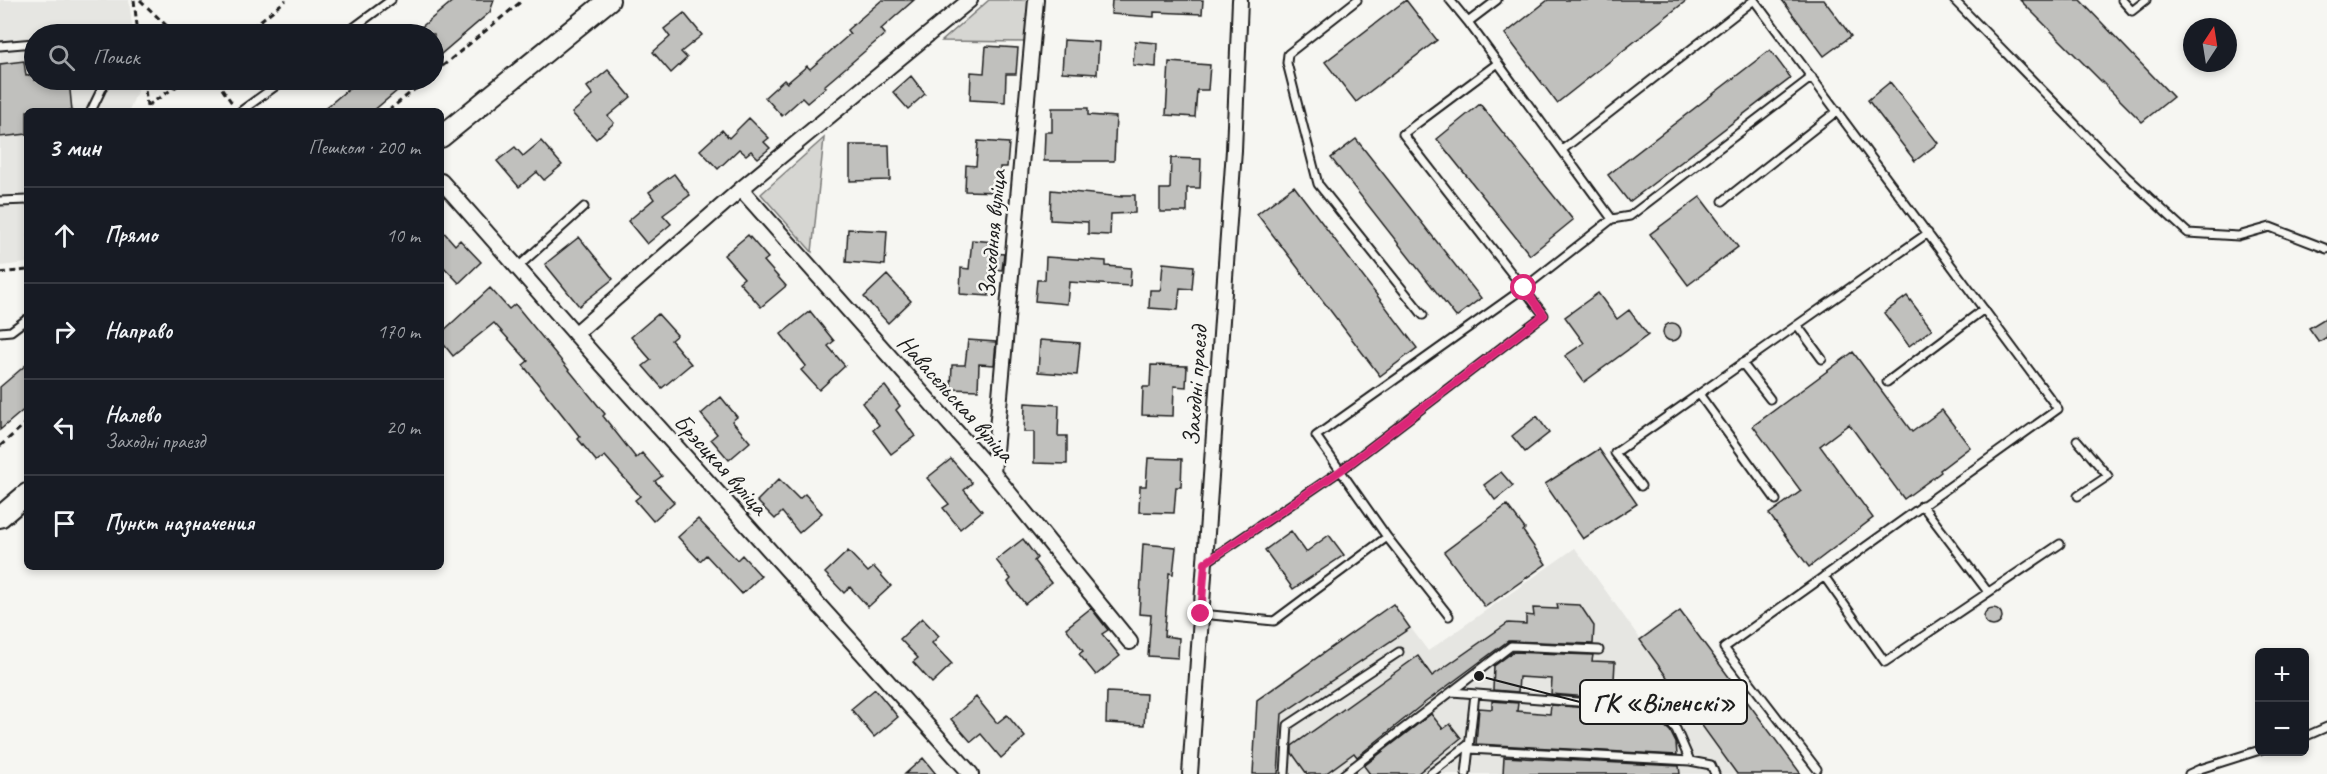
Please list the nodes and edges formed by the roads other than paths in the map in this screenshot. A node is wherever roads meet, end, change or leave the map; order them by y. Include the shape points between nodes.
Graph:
1 (392, 0) edge
2 (609, 0) edge
3 (970, 0) edge
4 (1036, 0) edge
5 (1240, 0) edge
6 (1357, 0) edge
7 (1450, 0) edge
8 (1497, 0) edge
9 (1754, 0) edge
10 (1954, 0) edge
11 (2122, 0) edge
12 (2146, 0) edge
13 (1468, 22) junction
14 (359, 24) edge
15 (24, 44) edge
16 (0, 46) edge
17 (1498, 63) junction
18 (1812, 77) junction
19 (101, 90) edge
20 (269, 90) edge
21 (92, 108) edge
22 (243, 108) edge
23 (1837, 111) junction
24 (444, 135) edge
25 (1562, 150) junction
26 (444, 184) edge
27 (741, 189) junction
28 (24, 200) edge
29 (0, 201) edge
30 (1723, 201) dead end
31 (584, 207) dead end
32 (1612, 219) junction
33 (1928, 233) junction
34 (2327, 249) edge
35 (519, 266) junction
36 (1524, 288) junction
37 (1984, 309) junction
38 (1423, 315) dead end
39 (24, 321) edge
40 (1797, 325) junction
41 (0, 332) edge
42 (575, 334) junction
43 (1822, 359) dead end
44 (1742, 363) junction
45 (1887, 382) dead end
46 (1699, 394) junction
47 (1770, 399) dead end
48 (2077, 440) dead end
49 (1340, 471) junction
50 (993, 473) junction
51 (1641, 486) dead end
52 (24, 496) edge
53 (2078, 496) dead end
54 (1776, 500) dead end
55 (1922, 505) junction
56 (2, 513) edge
57 (1387, 537) junction
58 (2060, 544) dead end
59 (1205, 563) junction
60 (1824, 576) junction
61 (1988, 592) junction
62 (1201, 614) junction
63 (1449, 616) dead end
64 (1130, 642) dead end
65 (1599, 650) dead end
66 (1400, 652) dead end
67 (1452, 692) junction
68 (1475, 694) junction
69 (2327, 727) edge
70 (2309, 735) edge
71 (1469, 747) junction
72 (2255, 751) edge
73 (1689, 760) junction
74 (1817, 769) dead end
75 (972, 774) edge
76 (1190, 774) edge
77 (1285, 774) edge
78 (1344, 774) edge
79 (1430, 774) edge
80 (1466, 774) edge
81 (1715, 774) edge
82 (2189, 774) edge

1 - 14 lane
2 - 24 main road
3 - 27 street
4 - 50 street, Заходняя вуліца
5 - 59 street, Заходні праезд via 1234,150
6 - 38 lane via 1288,54 1287,63 1318,184
7 - 13 lane
8 - 13 lane
9 - 18 lane
9 - 25 lane
10 - 34 lane via 2126,176 2188,233 2238,236 2270,227
11 - 12 lane via 2132,11
13 - 17 lane
15 - 16 lane
17 - 25 lane
17 - 36 lane via 1403,134
18 - 23 lane
18 - 32 lane via 1630,216
19 - 21 lane
20 - 22 lane
23 - 30 lane
23 - 33 lane
25 - 32 lane
26 - 35 street, Брэсцкая вуліца
27 - 42 street
27 - 50 street, Навасельская вуліца
28 - 29 lane
31 - 35 lane
32 - 36 lane
33 - 37 lane
33 - 40 lane
35 - 42 street, Брэсцкая вуліца
36 - 49 lane via 1544,315
36 - 49 lane via 1316,436
37 - 45 lane
37 - 55 lane via 2058,409
39 - 41 lane via 11,331
40 - 43 lane
40 - 44 lane
42 - 75 street, Брэсцкая вуліца
44 - 46 lane
44 - 47 lane
46 - 51 lane via 1615,453
46 - 54 lane
48 - 53 lane via 2108,476
49 - 57 lane
49 - 59 lane
50 - 64 street, Навасельская вуліца
52 - 56 main road
55 - 60 lane
55 - 61 lane
57 - 62 lane via 1274,621
57 - 63 lane
58 - 61 lane
59 - 62 street, Заходні праезд
60 - 61 lane via 1885,662
60 - 74 lane via 1724,648
62 - 76 street, Заходні праезд
65 - 67 lane via 1511,646
66 - 77 lane via 1288,725
67 - 68 lane
67 - 78 lane
68 - 71 lane
68 - 73 lane via 1654,708 1676,729
69 - 70 lane
71 - 73 lane
71 - 79 lane
71 - 80 lane
72 - 82 lane
73 - 81 lane via 1711,765

